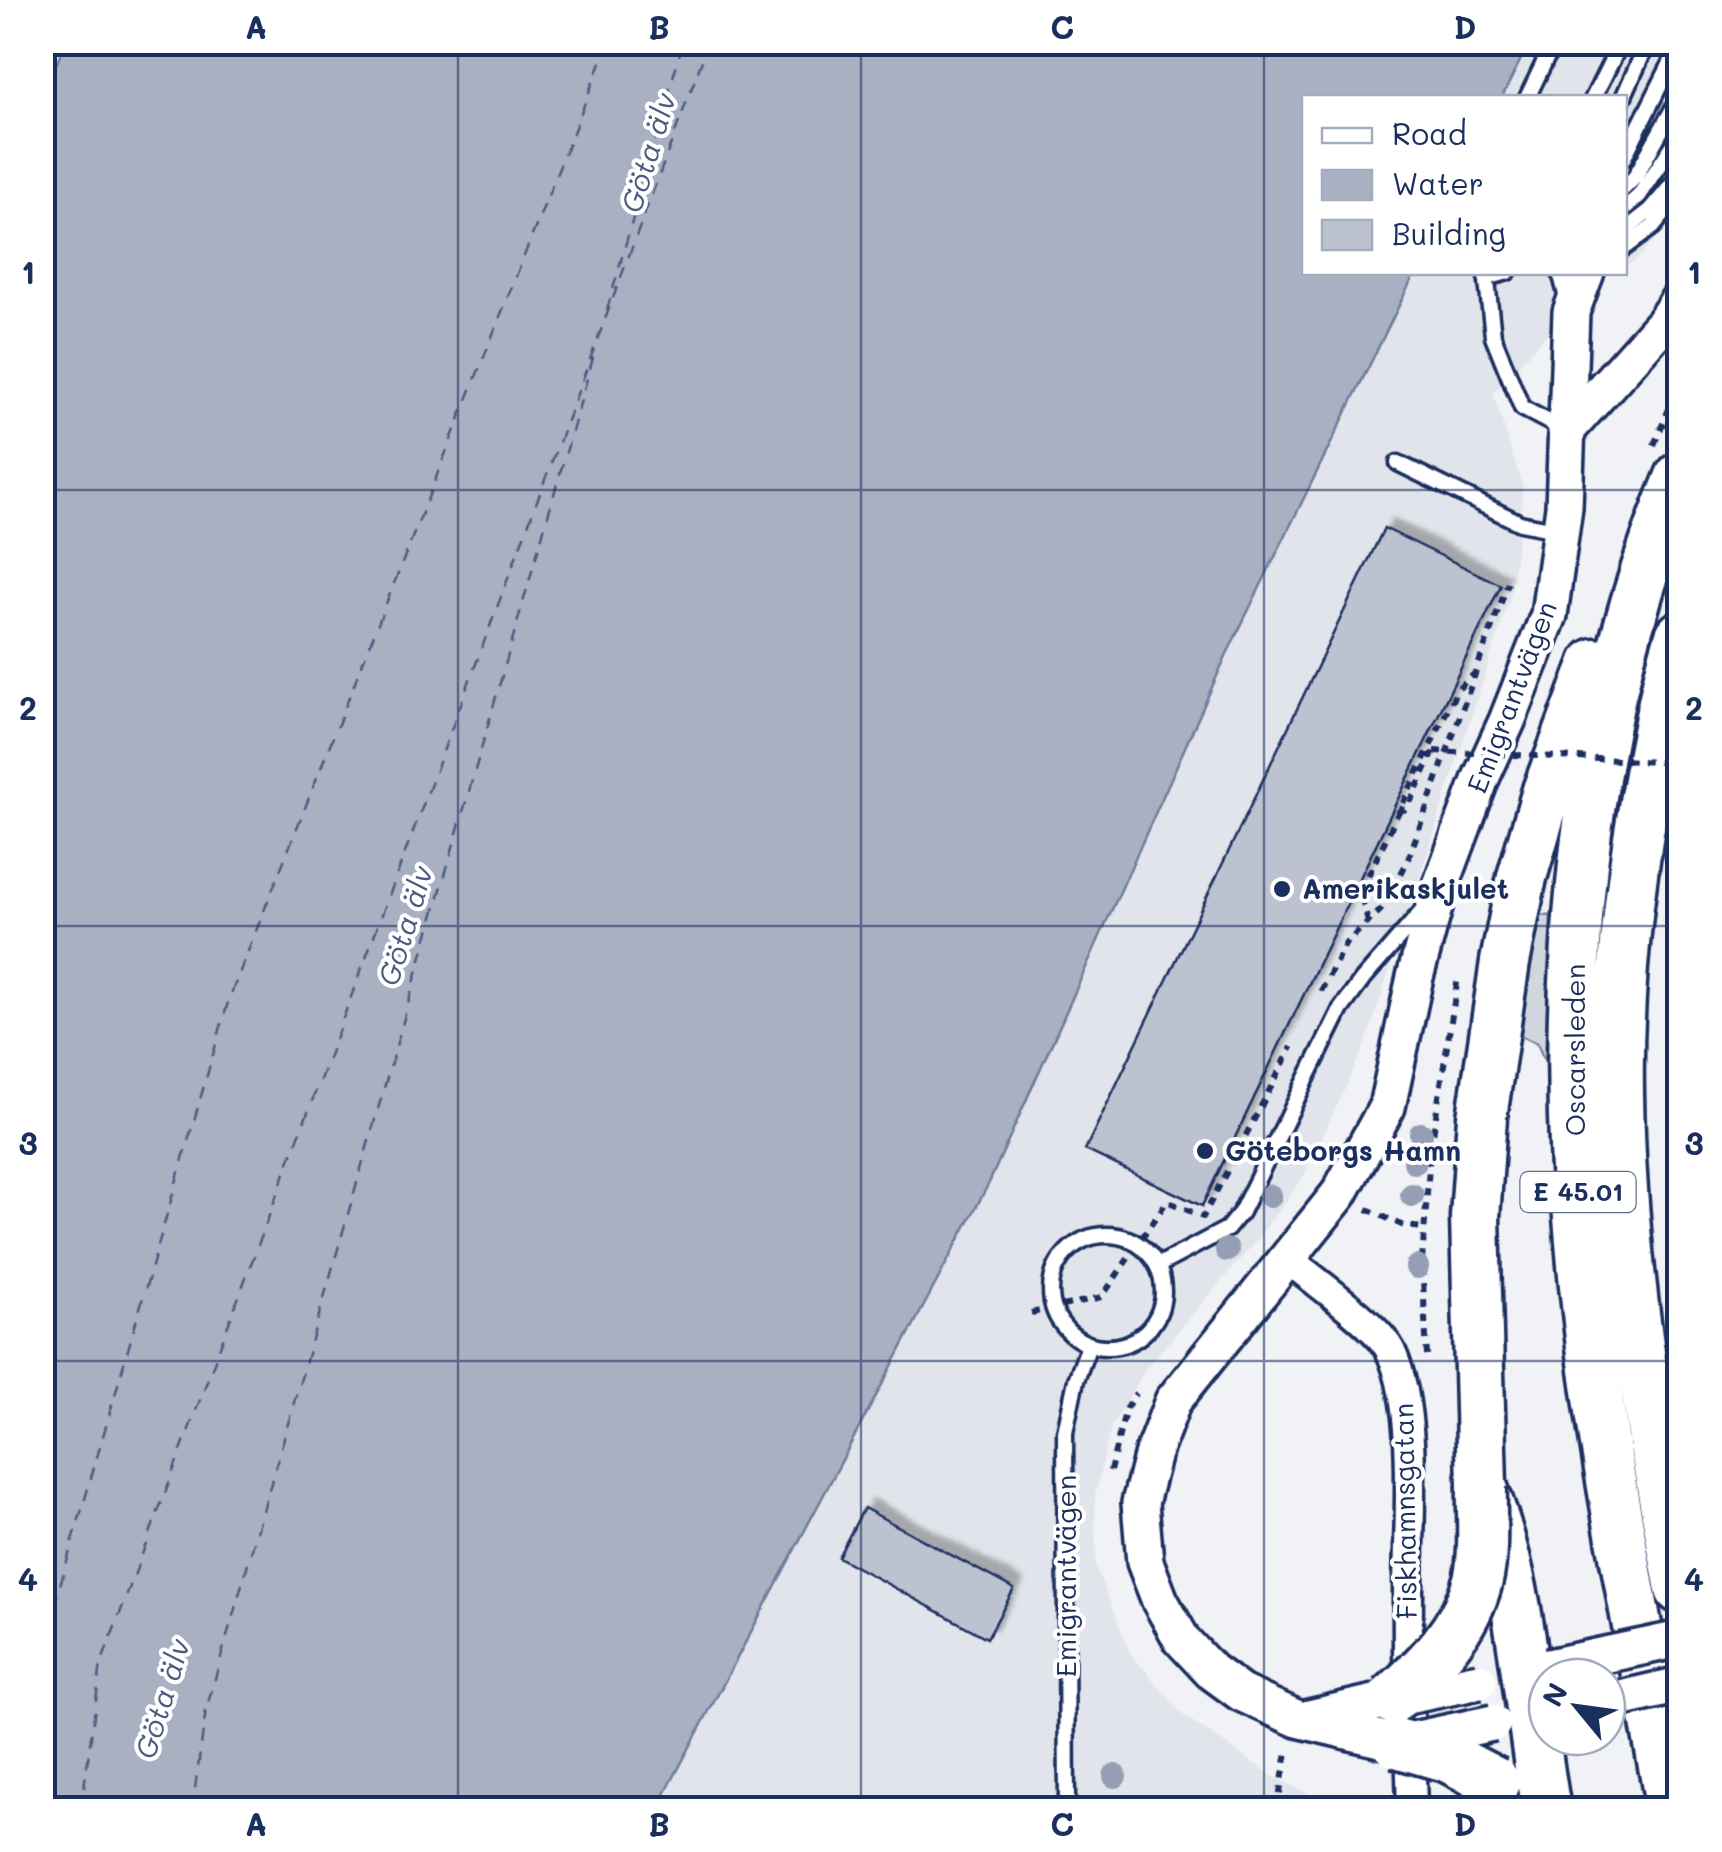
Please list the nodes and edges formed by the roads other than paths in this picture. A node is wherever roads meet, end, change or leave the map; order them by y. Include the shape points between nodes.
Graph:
1 (1554, 42) edge
2 (1621, 42) edge
3 (1648, 42) edge
4 (1680, 45) edge
5 (1528, 95) edge
6 (1595, 95) edge
7 (1624, 95) edge
8 (1678, 100) edge
9 (1680, 135) edge
10 (1627, 151) edge
11 (1680, 175) edge
12 (1627, 185) edge
13 (1680, 194) edge
14 (1627, 207) edge
15 (1627, 229) edge
16 (1627, 246) edge
17 (1561, 275) edge
18 (1585, 275) edge
19 (1486, 276) edge
20 (1680, 298) edge
21 (1571, 312) junction
22 (1566, 431) junction
23 (1398, 463) dead end
24 (1671, 496) edge
25 (1561, 531) junction
26 (1680, 636) edge
27 (1438, 894) junction
28 (1288, 1260) junction
29 (1157, 1266) junction
30 (1088, 1345) junction
31 (1482, 1486) junction
32 (1680, 1589) edge
33 (1680, 1639) edge
34 (1525, 1671) junction
35 (1680, 1685) edge
36 (1627, 1697) edge
37 (1523, 1719) edge
38 (1395, 1721) junction
39 (1511, 1796) edge
40 (1067, 1810) edge
41 (1412, 1810) edge
42 (1546, 1810) edge
43 (1671, 1810) edge

1 - 5 lane
2 - 6 lane
3 - 7 lane
4 - 10 lane
8 - 12 lane
9 - 14 lane
11 - 15 lane
13 - 16 lane
17 - 21 lane
18 - 21 street, Emigrantvägen
19 - 22 lane via 1494,336 1522,408
20 - 22 street
21 - 22 street, Emigrantvägen
22 - 25 street, Emigrantvägen
23 - 25 lane via 1520,523
24 - 31 highway via 1602,645 1547,791 1504,962 1475,1216
24 - 43 highway, Oscarsleden / E 45.01 via 1626,632 1587,821 1574,946 1571,1090 1582,1266 1608,1456
25 - 27 street, Emigrantvägen via 1549,615
26 - 32 highway, Oscarsleden / E 45.01 via 1640,823 1624,951 1619,1093 1630,1262 1654,1454
27 - 28 street, Emigrantvägen via 1387,1107 1339,1194
27 - 29 lane, Emigrantvägen via 1341,1010 1241,1212 1227,1230
28 - 38 street, Emigrantvägen via 1174,1402 1140,1503 1146,1562 1182,1640 1293,1736
28 - 41 street, Fiskhamnsgatan via 1390,1349 1404,1396
29 - 30 lane via 1163,1284 1155,1321 1126,1345
29 - 30 lane via 1138,1244 1108,1235 1066,1252 1052,1280 1054,1311
30 - 40 lane, Emigrantvägen via 1065,1432
31 - 34 highway
31 - 38 highway, bridge via 1478,1578 1468,1609
33 - 34 street, bridge
34 - 37 highway
34 - 38 street, bridge via 1478,1681
35 - 36 street, bridge
37 - 38 street, bridge
37 - 42 highway
38 - 39 highway, bridge

